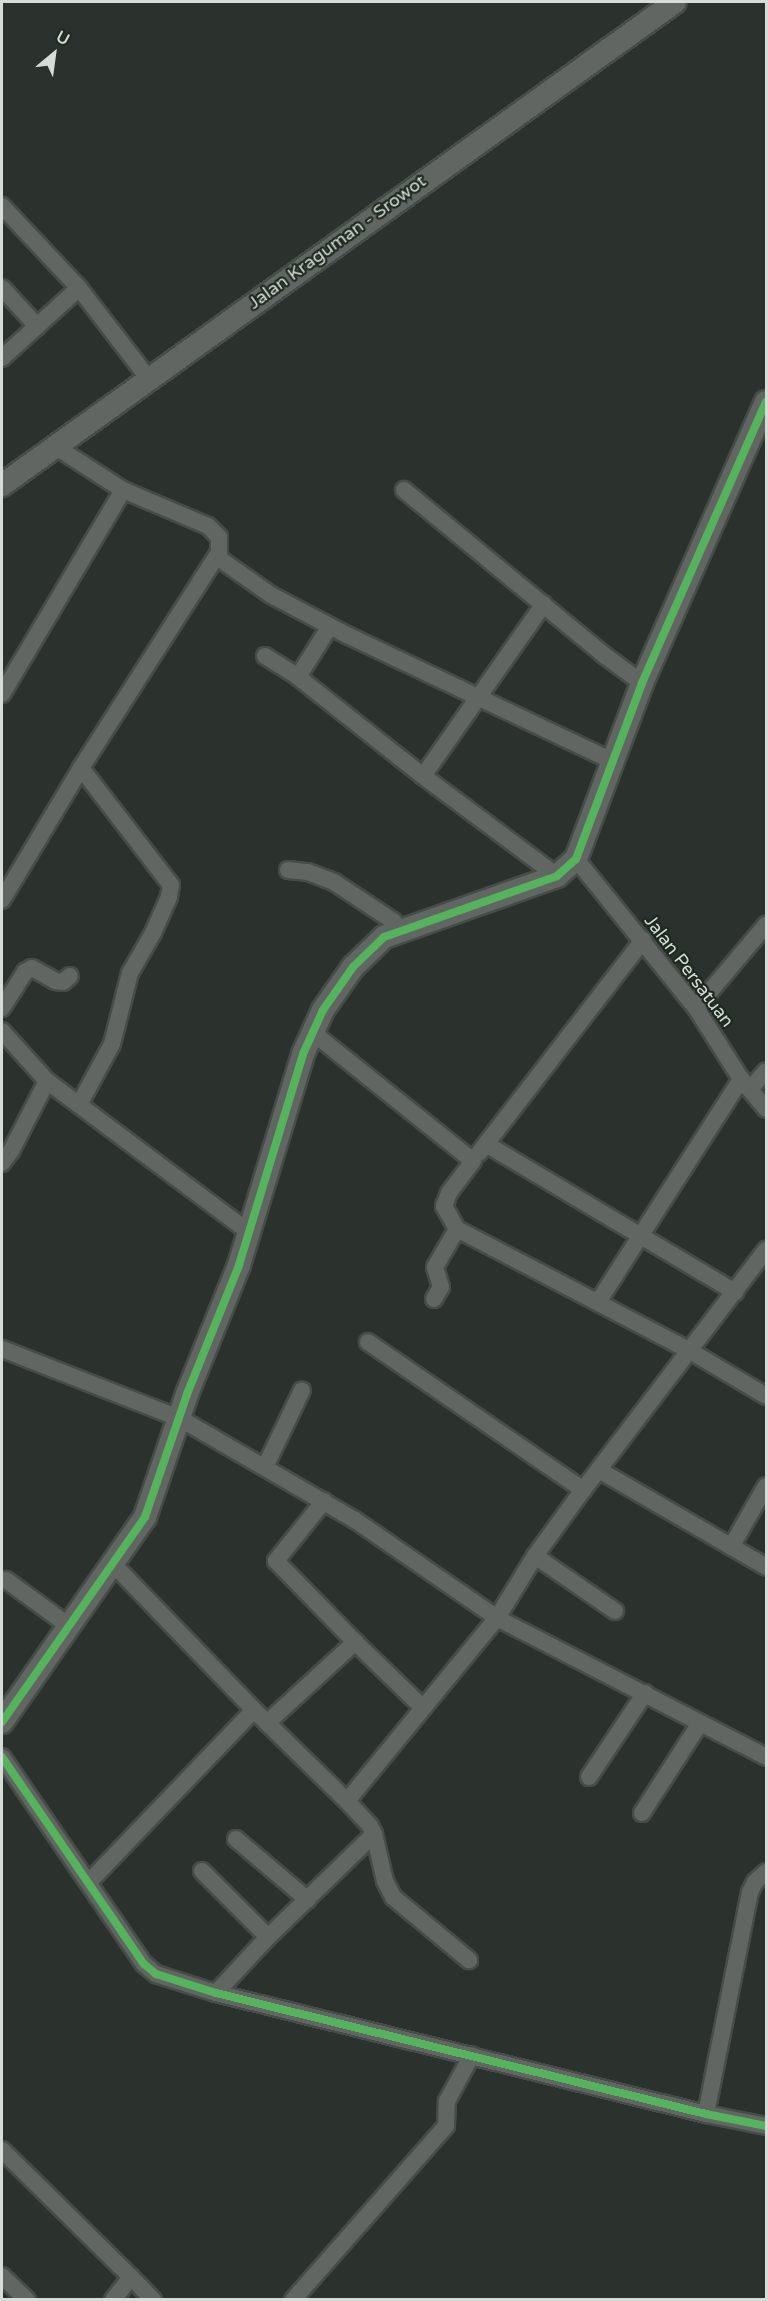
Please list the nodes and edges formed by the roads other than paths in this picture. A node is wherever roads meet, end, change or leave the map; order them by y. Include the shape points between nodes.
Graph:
1 (675, 2) edge
2 (2, 206) edge
3 (2, 288) edge
4 (79, 288) junction
5 (37, 326) junction
6 (2, 358) edge
7 (148, 378) junction
8 (766, 402) edge
9 (56, 447) junction
10 (2, 485) edge
11 (123, 490) junction
12 (404, 490) dead end
13 (217, 557) junction
14 (544, 604) junction
15 (330, 626) junction
16 (265, 656) dead end
17 (298, 677) junction
18 (642, 683) junction
19 (2, 694) edge
20 (478, 699) junction
21 (614, 762) junction
22 (81, 768) junction
23 (423, 776) junction
24 (576, 859) junction
25 (288, 870) dead end
26 (557, 876) junction
27 (2, 900) edge
28 (766, 925) edge
29 (400, 930) junction
30 (643, 940) junction
31 (70, 976) dead end
32 (2, 1008) edge
33 (696, 1008) junction
34 (2, 1031) edge
35 (312, 1032) junction
36 (766, 1071) edge
37 (47, 1081) junction
38 (746, 1084) junction
39 (79, 1105) junction
40 (766, 1109) edge
41 (486, 1144) junction
42 (473, 1161) junction
43 (2, 1163) edge
44 (457, 1228) junction
45 (250, 1233) junction
46 (641, 1237) junction
47 (766, 1250) edge
48 (735, 1292) junction
49 (434, 1299) dead end
50 (598, 1302) junction
51 (368, 1342) dead end
52 (690, 1351) junction
53 (4, 1354) edge
54 (302, 1390) dead end
55 (766, 1396) edge
56 (179, 1418) junction
57 (266, 1467) junction
58 (599, 1470) junction
59 (766, 1486) edge
60 (583, 1490) junction
61 (324, 1501) junction
62 (731, 1547) junction
63 (535, 1556) junction
64 (114, 1565) junction
65 (766, 1567) edge
66 (6, 1580) dead end
67 (615, 1611) dead end
68 (497, 1618) junction
69 (69, 1626) junction
70 (355, 1642) junction
71 (645, 1693) junction
72 (422, 1707) junction
73 (254, 1710) junction
74 (2, 1722) edge
75 (267, 1723) junction
76 (700, 1723) junction
77 (2, 1757) edge
78 (766, 1757) edge
79 (589, 1777) dead end
80 (347, 1801) junction
81 (642, 1813) dead end
82 (374, 1834) junction
83 (236, 1839) dead end
84 (202, 1871) dead end
85 (766, 1872) edge
86 (89, 1882) junction
87 (308, 1900) junction
88 (268, 1937) junction
89 (469, 1960) dead end
90 (216, 1993) junction
91 (473, 2055) junction
92 (706, 2114) junction
93 (766, 2126) edge
94 (2, 2150) edge
95 (2, 2276) edge
96 (131, 2277) junction
97 (27, 2300) edge
98 (113, 2300) edge
99 (153, 2300) edge
100 (293, 2300) edge

1 - 7 street, Jalan Kraguman - Srowot
2 - 4 street
3 - 5 street
4 - 5 street
4 - 7 street
5 - 6 street
7 - 9 street, Jalan Kraguman - Srowot
8 - 18 street
9 - 10 street, Jalan Kraguman - Srowot
9 - 11 street
11 - 13 street via 207,526 219,537
11 - 19 street
12 - 14 street
13 - 15 street via 271,595
13 - 22 street
14 - 18 street
14 - 20 street
15 - 17 street
15 - 20 street
16 - 17 street
17 - 23 street
18 - 21 street
20 - 21 street
20 - 23 street
21 - 24 street
22 - 27 street
22 - 39 street via 171,885 153,933 130,973 111,1044
23 - 26 street
24 - 26 street
24 - 30 street, Jalan Persatuan
25 - 29 street via 308,872 334,882 393,921
26 - 29 street
28 - 33 street
29 - 35 street via 384,937 363,955
30 - 33 street, Jalan Persatuan
30 - 41 street
31 - 32 street via 63,982 55,981 32,968 25,972
33 - 38 street, Jalan Persatuan
34 - 37 street
35 - 42 street
35 - 45 street
36 - 38 street
37 - 39 street
37 - 43 street
38 - 40 street, Jalan Persatuan
38 - 46 street
39 - 45 street
41 - 42 street
41 - 46 street
42 - 44 street via 444,1206
44 - 49 street via 435,1267 441,1287
44 - 50 street
45 - 56 street
46 - 48 street
46 - 50 street
47 - 48 street
48 - 52 street
50 - 52 street
51 - 60 street
52 - 55 street
52 - 58 street
53 - 56 street
54 - 57 street
56 - 57 street
56 - 64 street via 145,1518
57 - 61 street
58 - 60 street
58 - 62 street
59 - 62 street
60 - 63 street
61 - 68 street
61 - 70 street via 276,1561
62 - 65 street
63 - 67 street
63 - 68 street
64 - 69 street
64 - 73 street
66 - 69 street
68 - 71 street
68 - 72 street
69 - 74 street
70 - 72 street
70 - 75 street
71 - 76 street
71 - 79 street
72 - 80 street
73 - 75 street
73 - 86 street
75 - 80 street
76 - 78 street
76 - 81 street
77 - 86 street
80 - 82 street
82 - 87 street
82 - 89 street via 385,1881 393,1896
83 - 87 street
84 - 88 street
85 - 92 street via 750,1892
86 - 90 street via 144,1964 170,1980
87 - 88 street
88 - 90 street
90 - 91 street
91 - 92 street
91 - 100 street via 447,2101 446,2126
92 - 93 street
94 - 96 street
95 - 97 street
96 - 98 street
96 - 99 street

